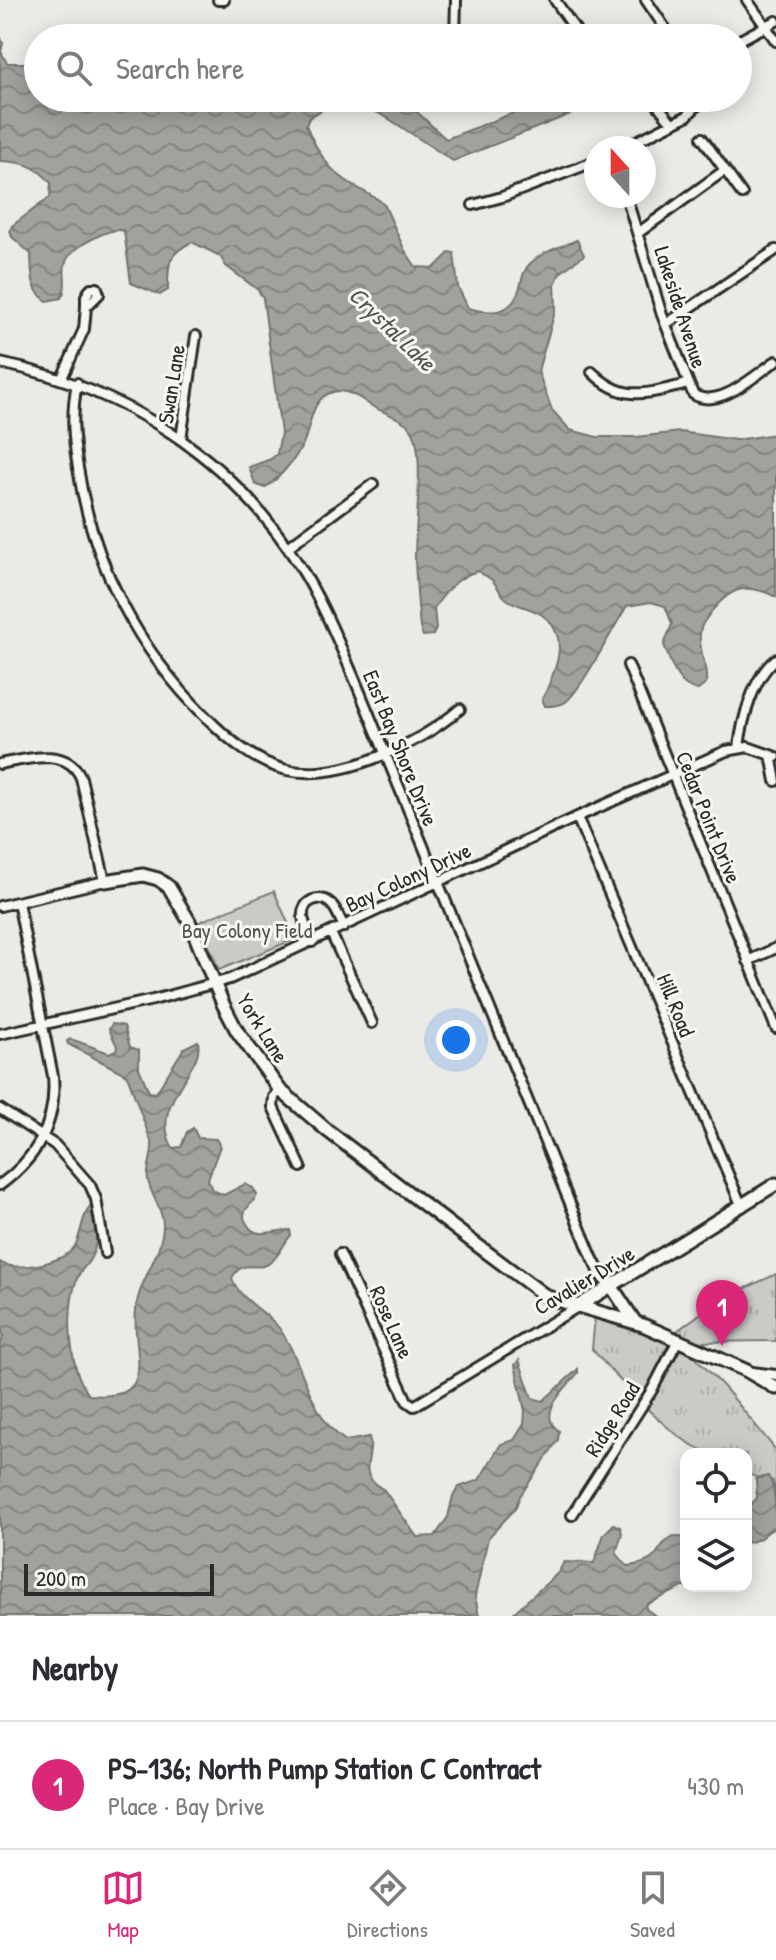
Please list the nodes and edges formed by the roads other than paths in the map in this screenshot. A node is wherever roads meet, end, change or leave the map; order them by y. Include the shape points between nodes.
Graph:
1 (456, 0) edge
2 (569, 0) edge
3 (646, 0) edge
4 (747, 0) edge
5 (557, 3) edge
6 (776, 21) edge
7 (455, 24) edge
8 (571, 24) edge
9 (662, 24) edge
10 (765, 26) junction
11 (752, 33) edge
12 (776, 41) edge
13 (663, 112) edge
14 (692, 112) edge
15 (672, 123) junction
16 (647, 136) edge
17 (702, 138) dead end
18 (584, 166) edge
19 (725, 170) junction
20 (742, 194) dead end
21 (473, 205) dead end
22 (630, 208) edge
23 (638, 233) junction
24 (776, 250) edge
25 (86, 307) dead end
26 (666, 324) junction
27 (196, 336) dead end
28 (776, 361) edge
29 (0, 363) edge
30 (592, 372) dead end
31 (62, 378) junction
32 (77, 383) junction
33 (688, 384) junction
34 (181, 439) junction
35 (373, 484) dead end
36 (288, 547) junction
37 (776, 659) edge
38 (628, 665) dead end
39 (460, 709) dead end
40 (739, 748) junction
41 (384, 754) junction
42 (773, 756) edge
43 (0, 764) edge
44 (672, 775) junction
45 (776, 781) edge
46 (577, 817) junction
47 (105, 881) junction
48 (437, 883) junction
49 (18, 902) junction
50 (0, 906) edge
51 (344, 927) junction
52 (331, 933) junction
53 (312, 942) junction
54 (776, 948) edge
55 (748, 961) junction
56 (215, 984) junction
57 (372, 1023) dead end
58 (42, 1025) junction
59 (776, 1028) edge
60 (0, 1034) edge
61 (280, 1090) junction
62 (0, 1109) edge
63 (44, 1136) junction
64 (301, 1167) dead end
65 (776, 1184) edge
66 (0, 1185) edge
67 (742, 1207) junction
68 (105, 1253) dead end
69 (340, 1254) dead end
70 (612, 1287) junction
71 (580, 1305) junction
72 (636, 1322) junction
73 (678, 1340) junction
74 (747, 1371) junction
75 (776, 1375) edge
76 (776, 1388) edge
77 (411, 1405) joint
78 (572, 1515) dead end

1 - 7 street
2 - 5 street
3 - 9 street
4 - 10 street
5 - 8 street
6 - 10 street
10 - 11 street
10 - 12 street
13 - 15 street
14 - 15 street
15 - 16 street
17 - 19 street
18 - 21 street
19 - 20 street
19 - 23 street
22 - 23 street, Lakeside Avenue
23 - 26 street, Lakeside Avenue
24 - 26 street
25 - 31 street via 84,329
26 - 33 street, Lakeside Avenue
27 - 34 street, Swan Lane
28 - 33 street via 712,399 698,397
29 - 31 street, East Bay Shore Drive
30 - 33 street via 622,393
31 - 32 street, East Bay Shore Drive
32 - 34 street, East Bay Shore Drive via 132,408
32 - 41 street via 73,431 93,534 121,602 163,669 215,726 276,767 329,771
34 - 36 street, East Bay Shore Drive via 231,481
35 - 36 street
36 - 41 street, East Bay Shore Drive via 314,589
37 - 40 street via 756,688
38 - 44 street, Cedar Point Drive
39 - 41 street via 433,731
40 - 42 street
40 - 44 street, Bay Colony Drive
41 - 48 street, East Bay Shore Drive
42 - 45 street
43 - 47 street via 49,757 76,767
44 - 46 street, Bay Colony Drive
44 - 55 street, Cedar Point Drive
46 - 48 street, Bay Colony Drive
46 - 67 street, Hill Road
47 - 49 street
47 - 56 street, York Lane via 143,875 169,887
48 - 51 street, Bay Colony Drive
48 - 70 street, East Bay Shore Drive via 592,1257
49 - 50 street
49 - 58 street
51 - 52 street, Bay Colony Drive
51 - 53 street via 330,902 311,901 303,917
52 - 53 street, Bay Colony Drive
52 - 57 street
53 - 56 street, Bay Colony Drive
54 - 55 street
55 - 59 street, Cedar Point Drive
56 - 58 street, Bay Colony Drive
56 - 61 street, York Lane via 237,1031
58 - 60 street, Bay Colony Drive
58 - 63 street via 54,1088
61 - 64 street via 273,1107
61 - 71 street, York Lane via 541,1293
62 - 63 street
63 - 66 street via 27,1162
63 - 68 street via 94,1192
65 - 67 street, Cavalier Drive
67 - 70 street, Cavalier Drive
69 - 77 street, Rose Lane
70 - 71 street, Cavalier Drive
70 - 72 street
71 - 72 street, York Lane
71 - 77 street, Cavalier Drive
72 - 73 street, York Lane
73 - 74 street, York Lane
73 - 78 street, Ridge Road
74 - 75 street
74 - 76 street, York Lane

